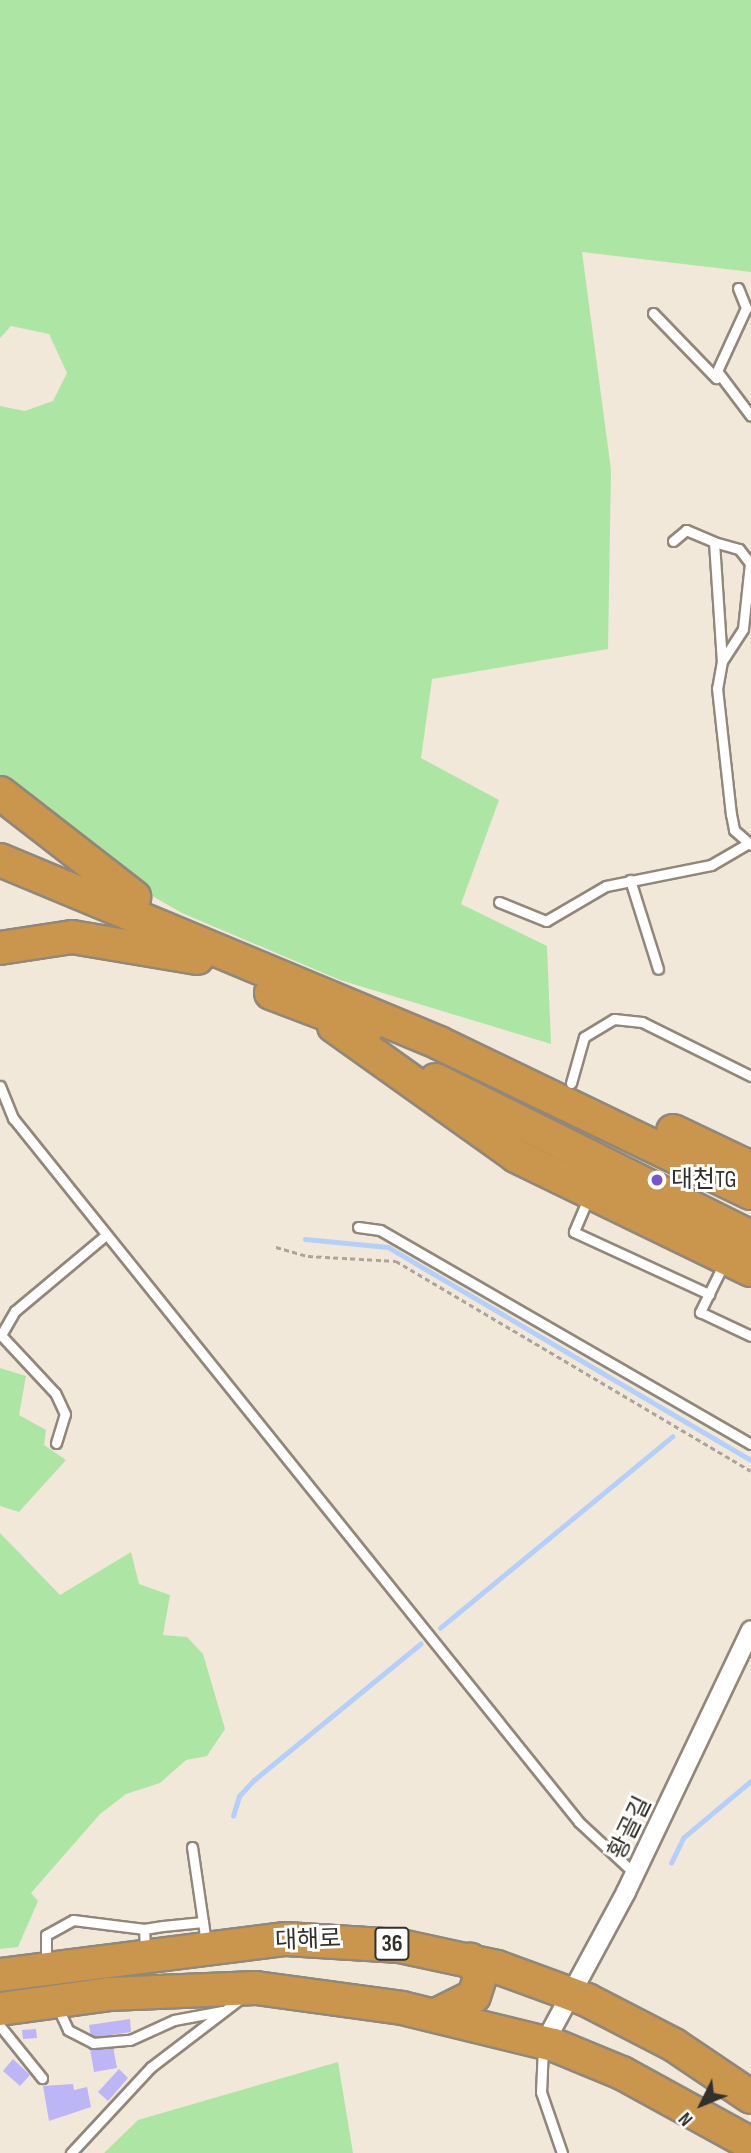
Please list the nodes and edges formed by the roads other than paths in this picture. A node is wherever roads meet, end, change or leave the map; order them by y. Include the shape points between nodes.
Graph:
1 (738, 288) dead end
2 (653, 313) dead end
3 (720, 382) junction
4 (751, 416) edge
5 (673, 541) dead end
6 (714, 541) junction
7 (750, 561) edge
8 (722, 661) junction
9 (0, 793) edge
10 (749, 845) edge
11 (0, 860) edge
12 (0, 879) edge
13 (630, 880) junction
14 (499, 902) dead end
15 (0, 948) edge
16 (202, 950) junction
17 (658, 969) dead end
18 (360, 1009) junction
19 (322, 1017) junction
20 (751, 1076) edge
21 (571, 1083) junction
22 (0, 1086) edge
23 (751, 1168) edge
24 (751, 1193) edge
25 (590, 1195) junction
26 (751, 1209) edge
27 (358, 1227) dead end
28 (106, 1235) junction
29 (751, 1237) edge
30 (738, 1264) edge
31 (709, 1294) junction
32 (751, 1336) edge
33 (1, 1340) edge
34 (56, 1443) dead end
35 (751, 1444) edge
36 (751, 1630) edge
37 (192, 1847) dead end
38 (635, 1874) junction
39 (205, 1935) junction
40 (144, 1942) junction
41 (470, 1961) junction
42 (47, 1969) junction
43 (0, 1975) edge
44 (256, 1988) junction
45 (567, 1992) junction
46 (55, 2002) junction
47 (0, 2009) edge
48 (224, 2010) junction
49 (436, 2015) junction
50 (0, 2026) edge
51 (545, 2042) junction
52 (674, 2046) junction
53 (42, 2078) dead end
54 (658, 2091) junction
55 (751, 2097) edge
56 (751, 2144) edge
57 (71, 2153) edge
58 (562, 2153) edge

1 - 3 lane via 746,309 718,362
2 - 3 lane
3 - 4 lane
5 - 6 lane via 685,530
6 - 7 lane via 739,549
6 - 8 lane
7 - 8 lane via 743,644
8 - 10 lane via 718,688 731,814
9 - 16 highway via 100,877
10 - 13 lane via 711,865
11 - 16 highway
12 - 16 highway
13 - 14 lane via 546,921
13 - 17 lane
15 - 16 highway via 72,937
16 - 18 highway
16 - 19 highway
18 - 21 highway via 415,1021
18 - 24 highway
19 - 25 highway via 516,1156
19 - 26 highway via 416,1049
19 - 29 highway via 486,1108
20 - 21 lane via 642,1022 614,1019 584,1037
21 - 23 highway
22 - 28 lane via 13,1118
25 - 30 highway
25 - 31 lane via 574,1232
27 - 35 lane via 380,1230
28 - 33 lane via 15,1311
28 - 38 lane via 579,1822
30 - 31 lane
31 - 32 lane via 701,1312
33 - 34 lane via 55,1393 65,1415
36 - 38 street, 황골길
37 - 39 lane
38 - 45 street, 황골길
39 - 40 highway, 대해로 / 36
39 - 41 highway, 대해로 / 36 via 328,1937
40 - 42 highway, 대해로 / 36
40 - 42 lane via 73,1920 46,1936
41 - 45 highway, 대해로 / 36
41 - 49 highway via 480,1986 459,2008
42 - 43 highway, 대해로 / 36
44 - 46 highway, 대해로
44 - 48 lane
44 - 49 highway, 대해로
45 - 51 street, 황골길
45 - 52 highway, 대해로 / 36
46 - 47 highway, 대해로
46 - 48 lane via 68,2030 93,2043 130,2040 174,2020
48 - 57 lane via 150,2067
49 - 51 highway, 대해로
50 - 53 lane
51 - 54 highway, 대해로
51 - 58 lane via 541,2092
52 - 54 highway via 653,2061
52 - 55 highway, 대해로 / 36
54 - 56 highway, 대해로

